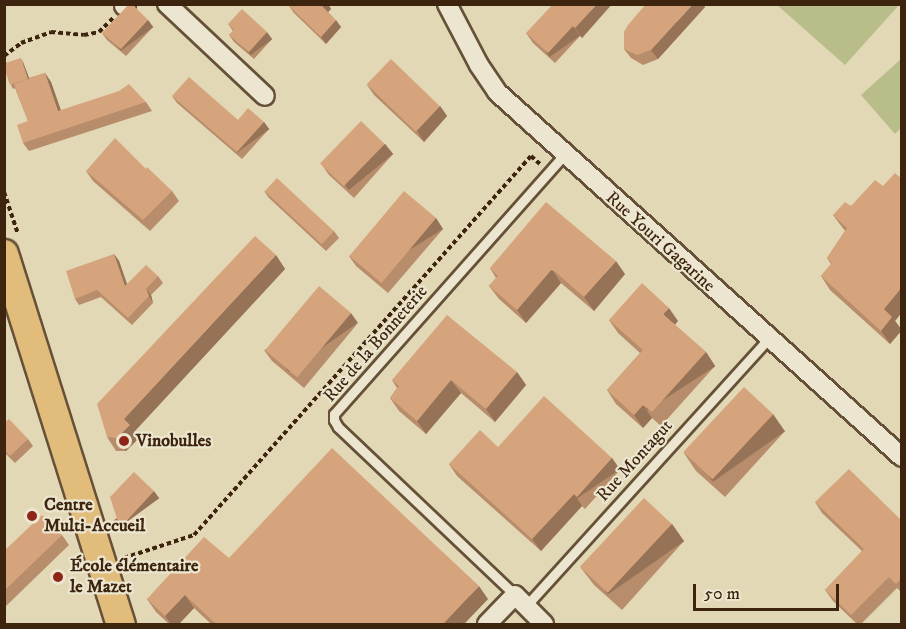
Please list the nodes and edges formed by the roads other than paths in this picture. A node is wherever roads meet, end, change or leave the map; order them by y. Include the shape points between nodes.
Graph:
1 (167, 4) edge
2 (447, 4) edge
3 (265, 96) dead end
4 (564, 155) junction
5 (4, 254) edge
6 (768, 339) junction
7 (902, 457) edge
8 (521, 601) junction
9 (121, 624) edge
10 (487, 624) edge
11 (544, 624) edge

1 - 3 street
2 - 4 street, Rue Youri Gagarine via 497,92
4 - 6 street, Rue Youri Gagarine
4 - 8 lane, Rue de la Bonneterie via 334,414 338,427
5 - 9 main road
6 - 7 street, Rue Youri Gagarine
6 - 8 lane, Rue Montagut
8 - 10 street
8 - 11 street

